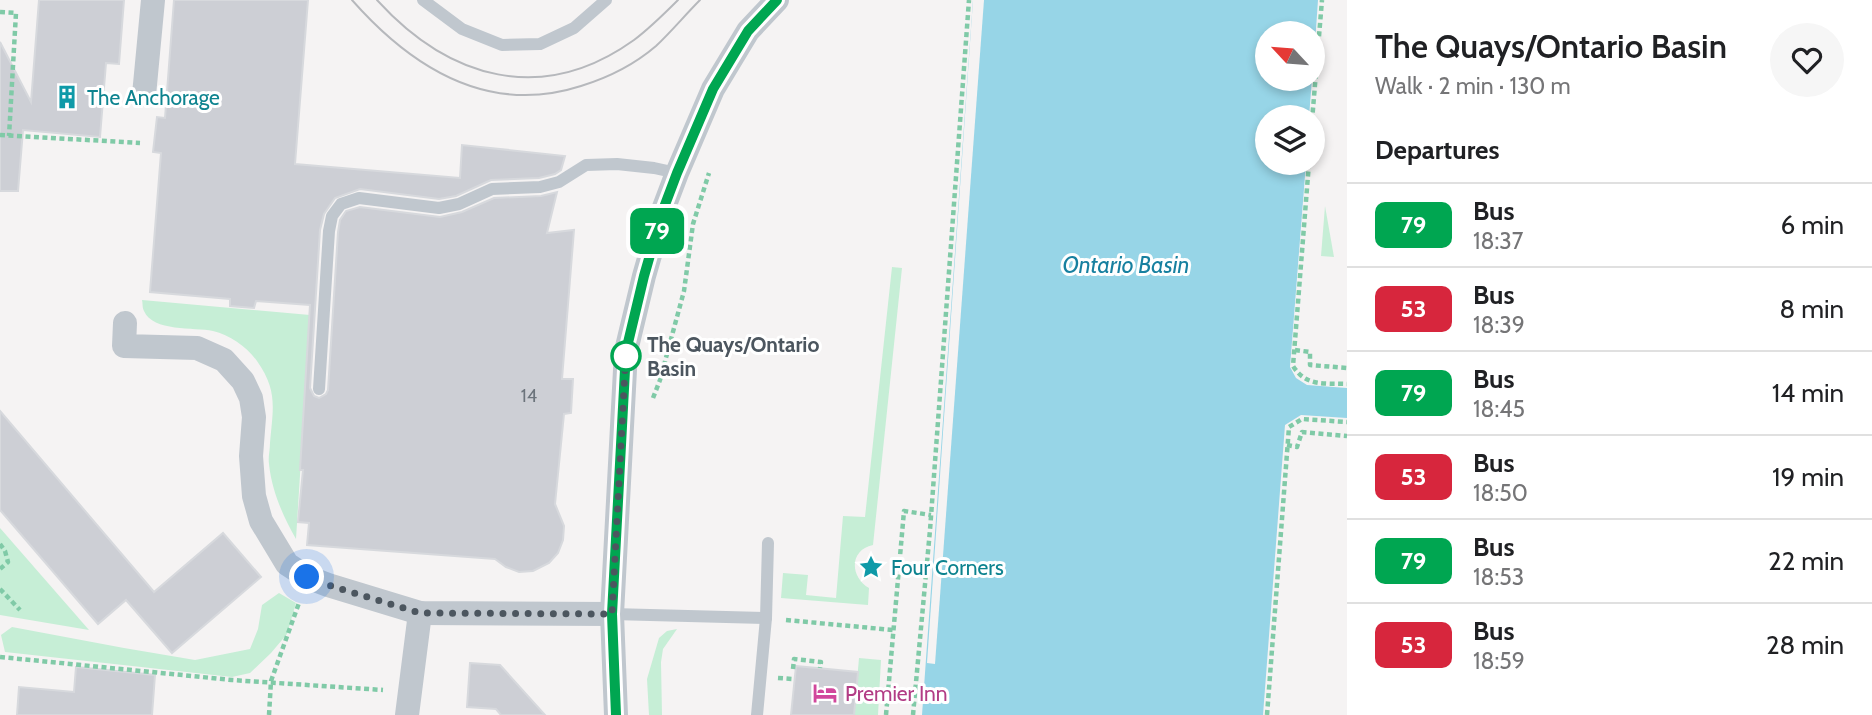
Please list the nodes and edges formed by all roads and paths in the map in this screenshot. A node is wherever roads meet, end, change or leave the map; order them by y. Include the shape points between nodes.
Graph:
1 (153, 0) edge
2 (423, 0) edge
3 (606, 0) edge
4 (776, 0) edge
5 (970, 0) edge
6 (1322, 0) edge
7 (0, 12) edge
8 (144, 95) dead end
9 (1313, 105) edge
10 (0, 135) edge
11 (9, 136) junction
12 (140, 143) dead end
13 (710, 172) dead end
14 (677, 173) junction
15 (1308, 175) edge
16 (125, 334) dead end
17 (1295, 349) junction
18 (1347, 368) edge
19 (1347, 384) edge
20 (319, 389) dead end
21 (652, 400) dead end
22 (1347, 422) edge
23 (1347, 436) edge
24 (1287, 446) junction
25 (931, 515) junction
26 (768, 543) dead end
27 (0, 544) edge
28 (0, 569) edge
29 (307, 577) junction
30 (0, 589) edge
31 (20, 610) dead end
32 (420, 613) junction
33 (612, 614) junction
34 (766, 618) junction
35 (893, 629) junction
36 (0, 657) edge
37 (820, 668) dead end
38 (793, 669) dead end
39 (271, 681) junction
40 (409, 704) edge
41 (269, 715) edge
42 (616, 715) edge
43 (757, 715) edge
44 (886, 715) edge
45 (913, 715) edge
46 (1267, 715) edge

1 - 8 street
2 - 3 lane via 462,29 502,46 540,44 574,28
4 - 14 street via 748,31 713,89
5 - 25 path
6 - 9 path
7 - 11 path via 16,13
10 - 11 path
11 - 12 path
13 - 21 path via 692,224 684,291
14 - 20 lane via 654,167 586,165 559,183 492,189 439,208 359,198 341,204 329,231
14 - 33 street via 626,351
15 - 17 path
16 - 29 street via 197,348 224,360 243,381 254,417 251,456 261,522 287,565
17 - 18 path via 1310,352 1310,365
17 - 19 path via 1293,366 1299,376
22 - 24 path via 1302,419 1289,427
23 - 24 path via 1302,432 1297,447
24 - 46 path
25 - 35 path via 904,511
25 - 45 path
26 - 34 lane
27 - 28 path via 8,562
29 - 32 street
29 - 39 path
30 - 31 path
32 - 33 street
32 - 40 street
33 - 34 lane
33 - 42 street
34 - 35 path
34 - 43 lane
35 - 44 path
36 - 39 path
37 - 38 path via 821,662 794,659
39 - 40 path
39 - 41 path

